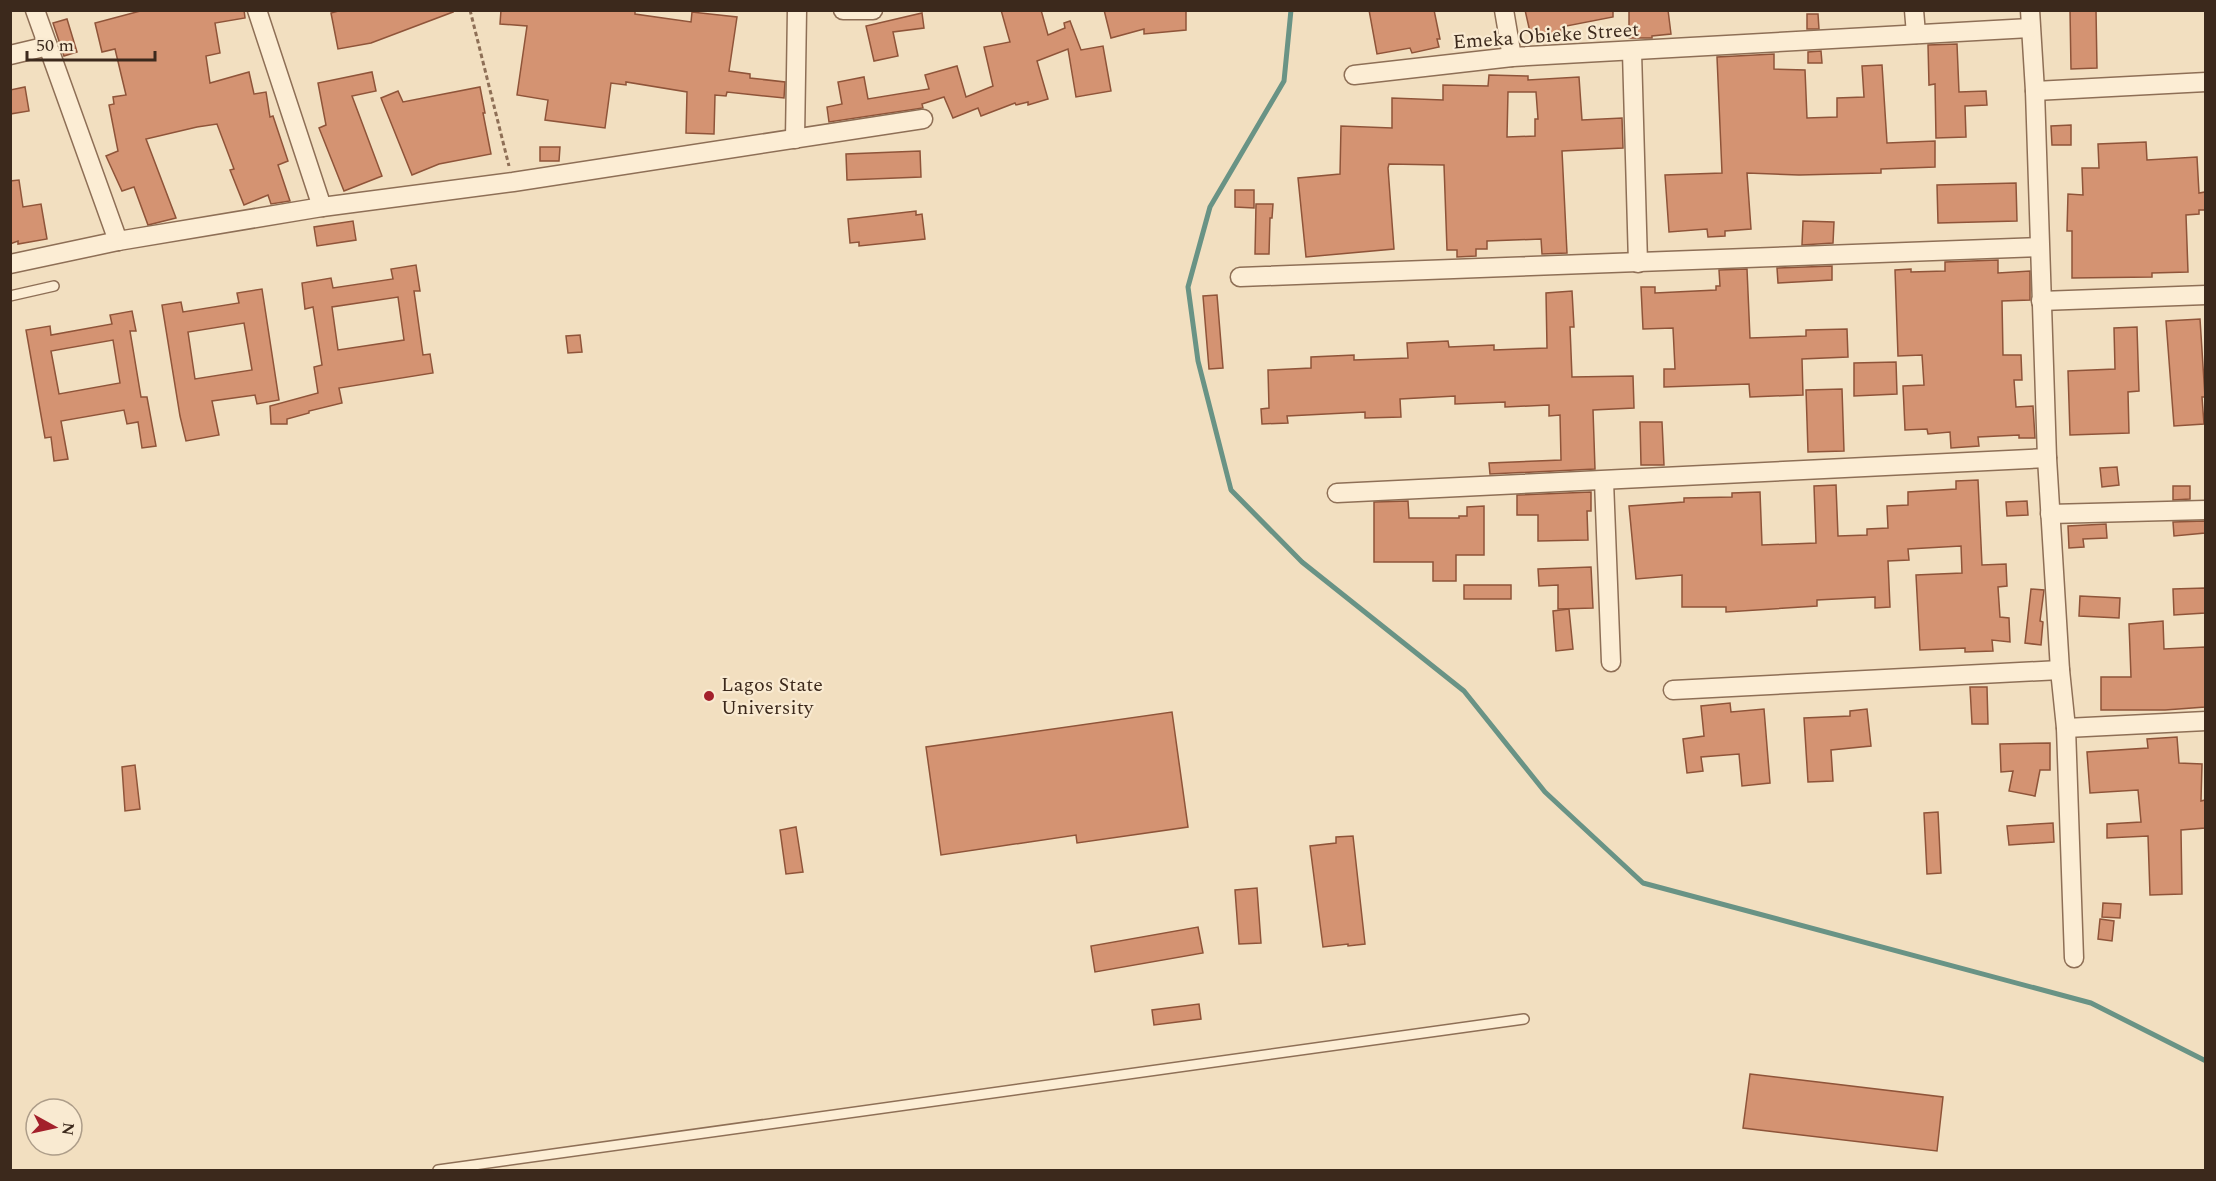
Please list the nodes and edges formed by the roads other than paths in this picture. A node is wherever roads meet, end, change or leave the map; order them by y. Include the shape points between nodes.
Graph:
1 (35, 10) edge
2 (257, 10) edge
3 (797, 10) edge
4 (843, 10) edge
5 (873, 10) edge
6 (1504, 10) edge
7 (1914, 10) edge
8 (2030, 19) edge
9 (1916, 34) junction
10 (48, 46) junction
11 (1632, 52) junction
12 (10, 55) edge
13 (1512, 57) junction
14 (1354, 75) dead end
15 (2205, 81) edge
16 (2035, 91) junction
17 (923, 119) dead end
18 (795, 139) junction
19 (322, 207) junction
20 (117, 241) junction
21 (2039, 247) junction
22 (1638, 263) junction
23 (10, 264) edge
24 (1240, 277) dead end
25 (54, 286) dead end
26 (2205, 295) edge
27 (10, 296) edge
28 (2041, 301) junction
29 (2047, 458) junction
30 (1604, 481) junction
31 (1337, 493) dead end
32 (2205, 510) edge
33 (2050, 514) junction
34 (1611, 662) dead end
35 (2060, 670) junction
36 (1673, 690) dead end
37 (2205, 721) edge
38 (2066, 728) junction
39 (2074, 958) dead end
40 (1524, 1019) dead end
41 (438, 1170) edge

1 - 10 street
2 - 19 street
3 - 18 street
4 - 5 street
6 - 13 street
7 - 9 street
8 - 9 street, Emeka Obieke Street
8 - 16 street
9 - 11 street, Emeka Obieke Street
10 - 12 street
10 - 20 street
11 - 13 street, Emeka Obieke Street
11 - 22 street
13 - 14 street, Emeka Obieke Street
15 - 16 street
16 - 21 street
17 - 18 street
18 - 19 street
19 - 20 street
20 - 23 street
21 - 22 street
21 - 28 street
22 - 24 street
25 - 27 lane
26 - 28 street
28 - 29 street
29 - 30 street
29 - 33 street
30 - 31 street
30 - 34 street
32 - 33 street
33 - 35 street
35 - 36 street
35 - 38 street
37 - 38 street
38 - 39 street
40 - 41 lane

